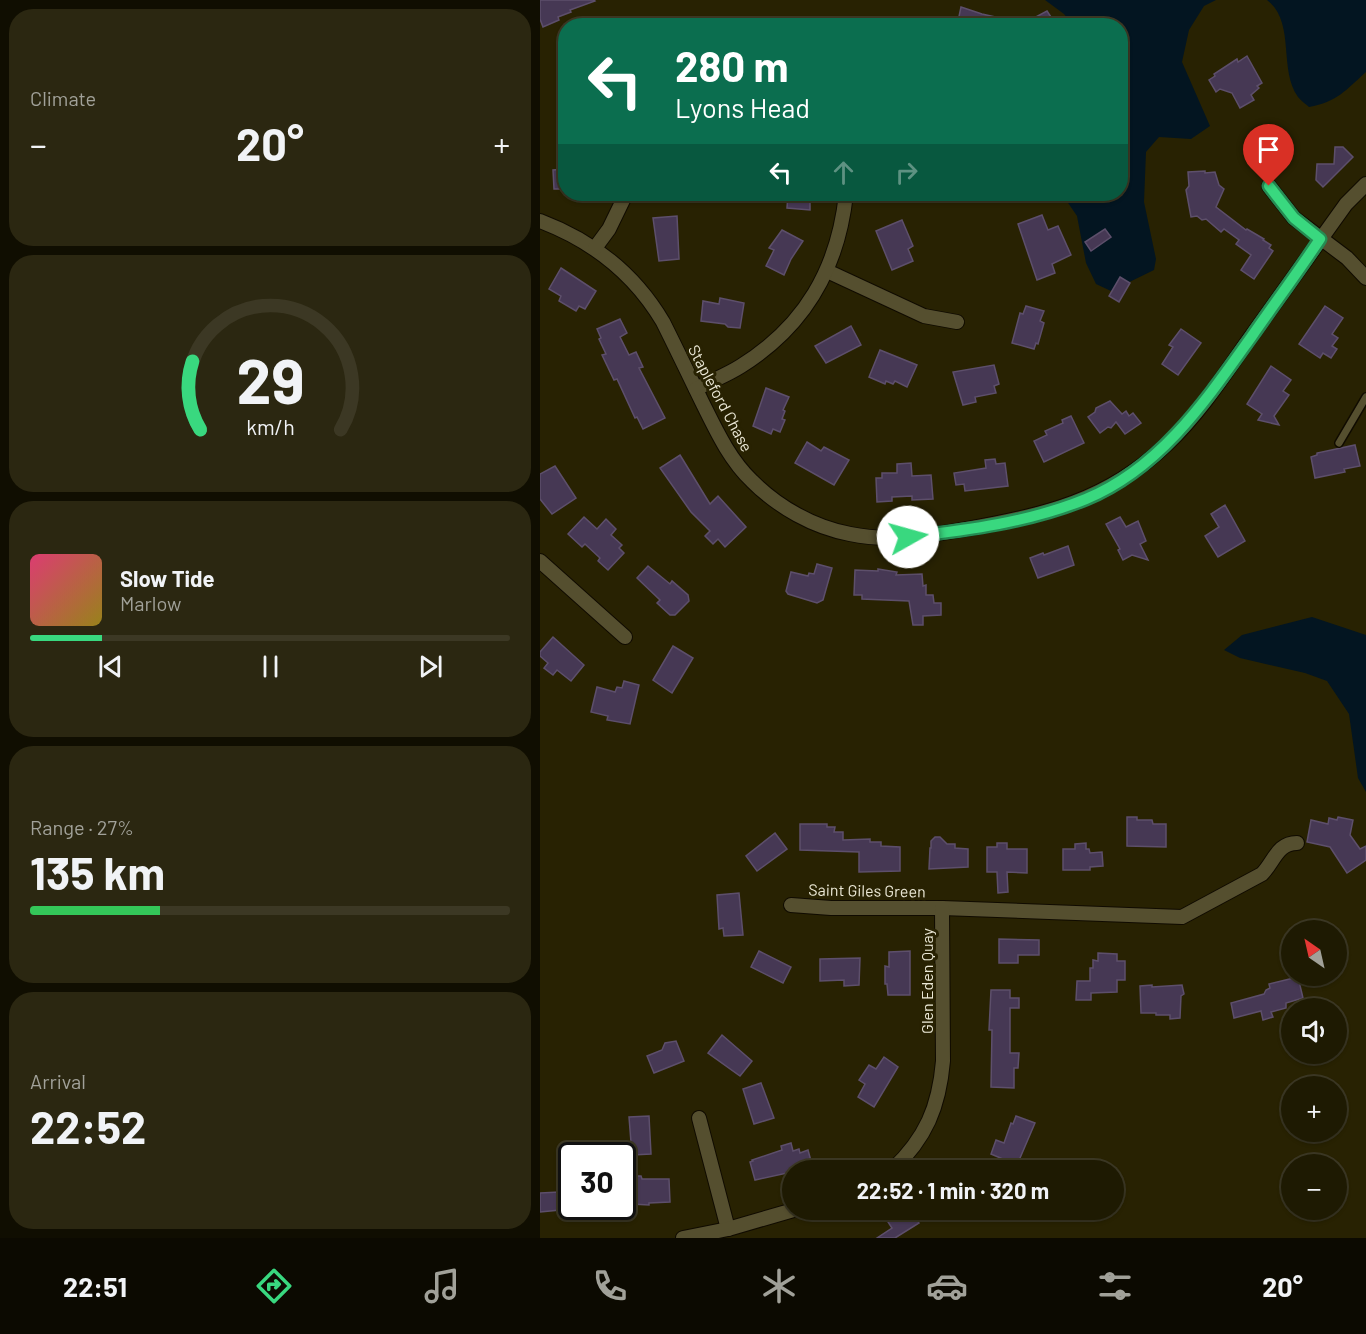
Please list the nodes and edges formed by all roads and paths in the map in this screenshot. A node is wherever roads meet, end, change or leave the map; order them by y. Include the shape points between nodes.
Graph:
1 (1366, 184) edge
2 (1269, 186) dead end
3 (623, 201) edge
4 (845, 201) edge
5 (540, 221) edge
6 (1320, 239) junction
7 (595, 248) junction
8 (827, 271) junction
9 (1366, 278) edge
10 (957, 322) dead end
11 (696, 389) junction
12 (1366, 397) edge
13 (1339, 443) dead end
14 (540, 561) edge
15 (625, 637) dead end
16 (1298, 843) dead end
17 (791, 905) dead end
18 (942, 908) junction
19 (699, 1118) dead end
20 (903, 1160) edge
21 (782, 1213) edge
22 (728, 1229) junction
23 (683, 1238) edge

1 - 6 street, Stapleford Chase
2 - 6 street via 1294,218
3 - 7 street
4 - 8 street
5 - 7 street, Stapleford Chase
6 - 9 street
6 - 11 street, Stapleford Chase via 1213,390 1165,446 1141,466 1088,498 1020,520 908,537 879,537 850,534 804,519 750,480 722,443
7 - 11 street, Stapleford Chase via 617,264 652,303
8 - 10 street via 924,316
8 - 11 street via 811,302 782,335 739,368
12 - 13 lane
14 - 15 street
16 - 18 street, Glen Eden Quay via 1281,848 1262,874 1182,917
17 - 18 street, Saint Giles Green
18 - 20 street, Glen Eden Quay via 941,1083 923,1133
19 - 22 street
21 - 22 street
22 - 23 street

